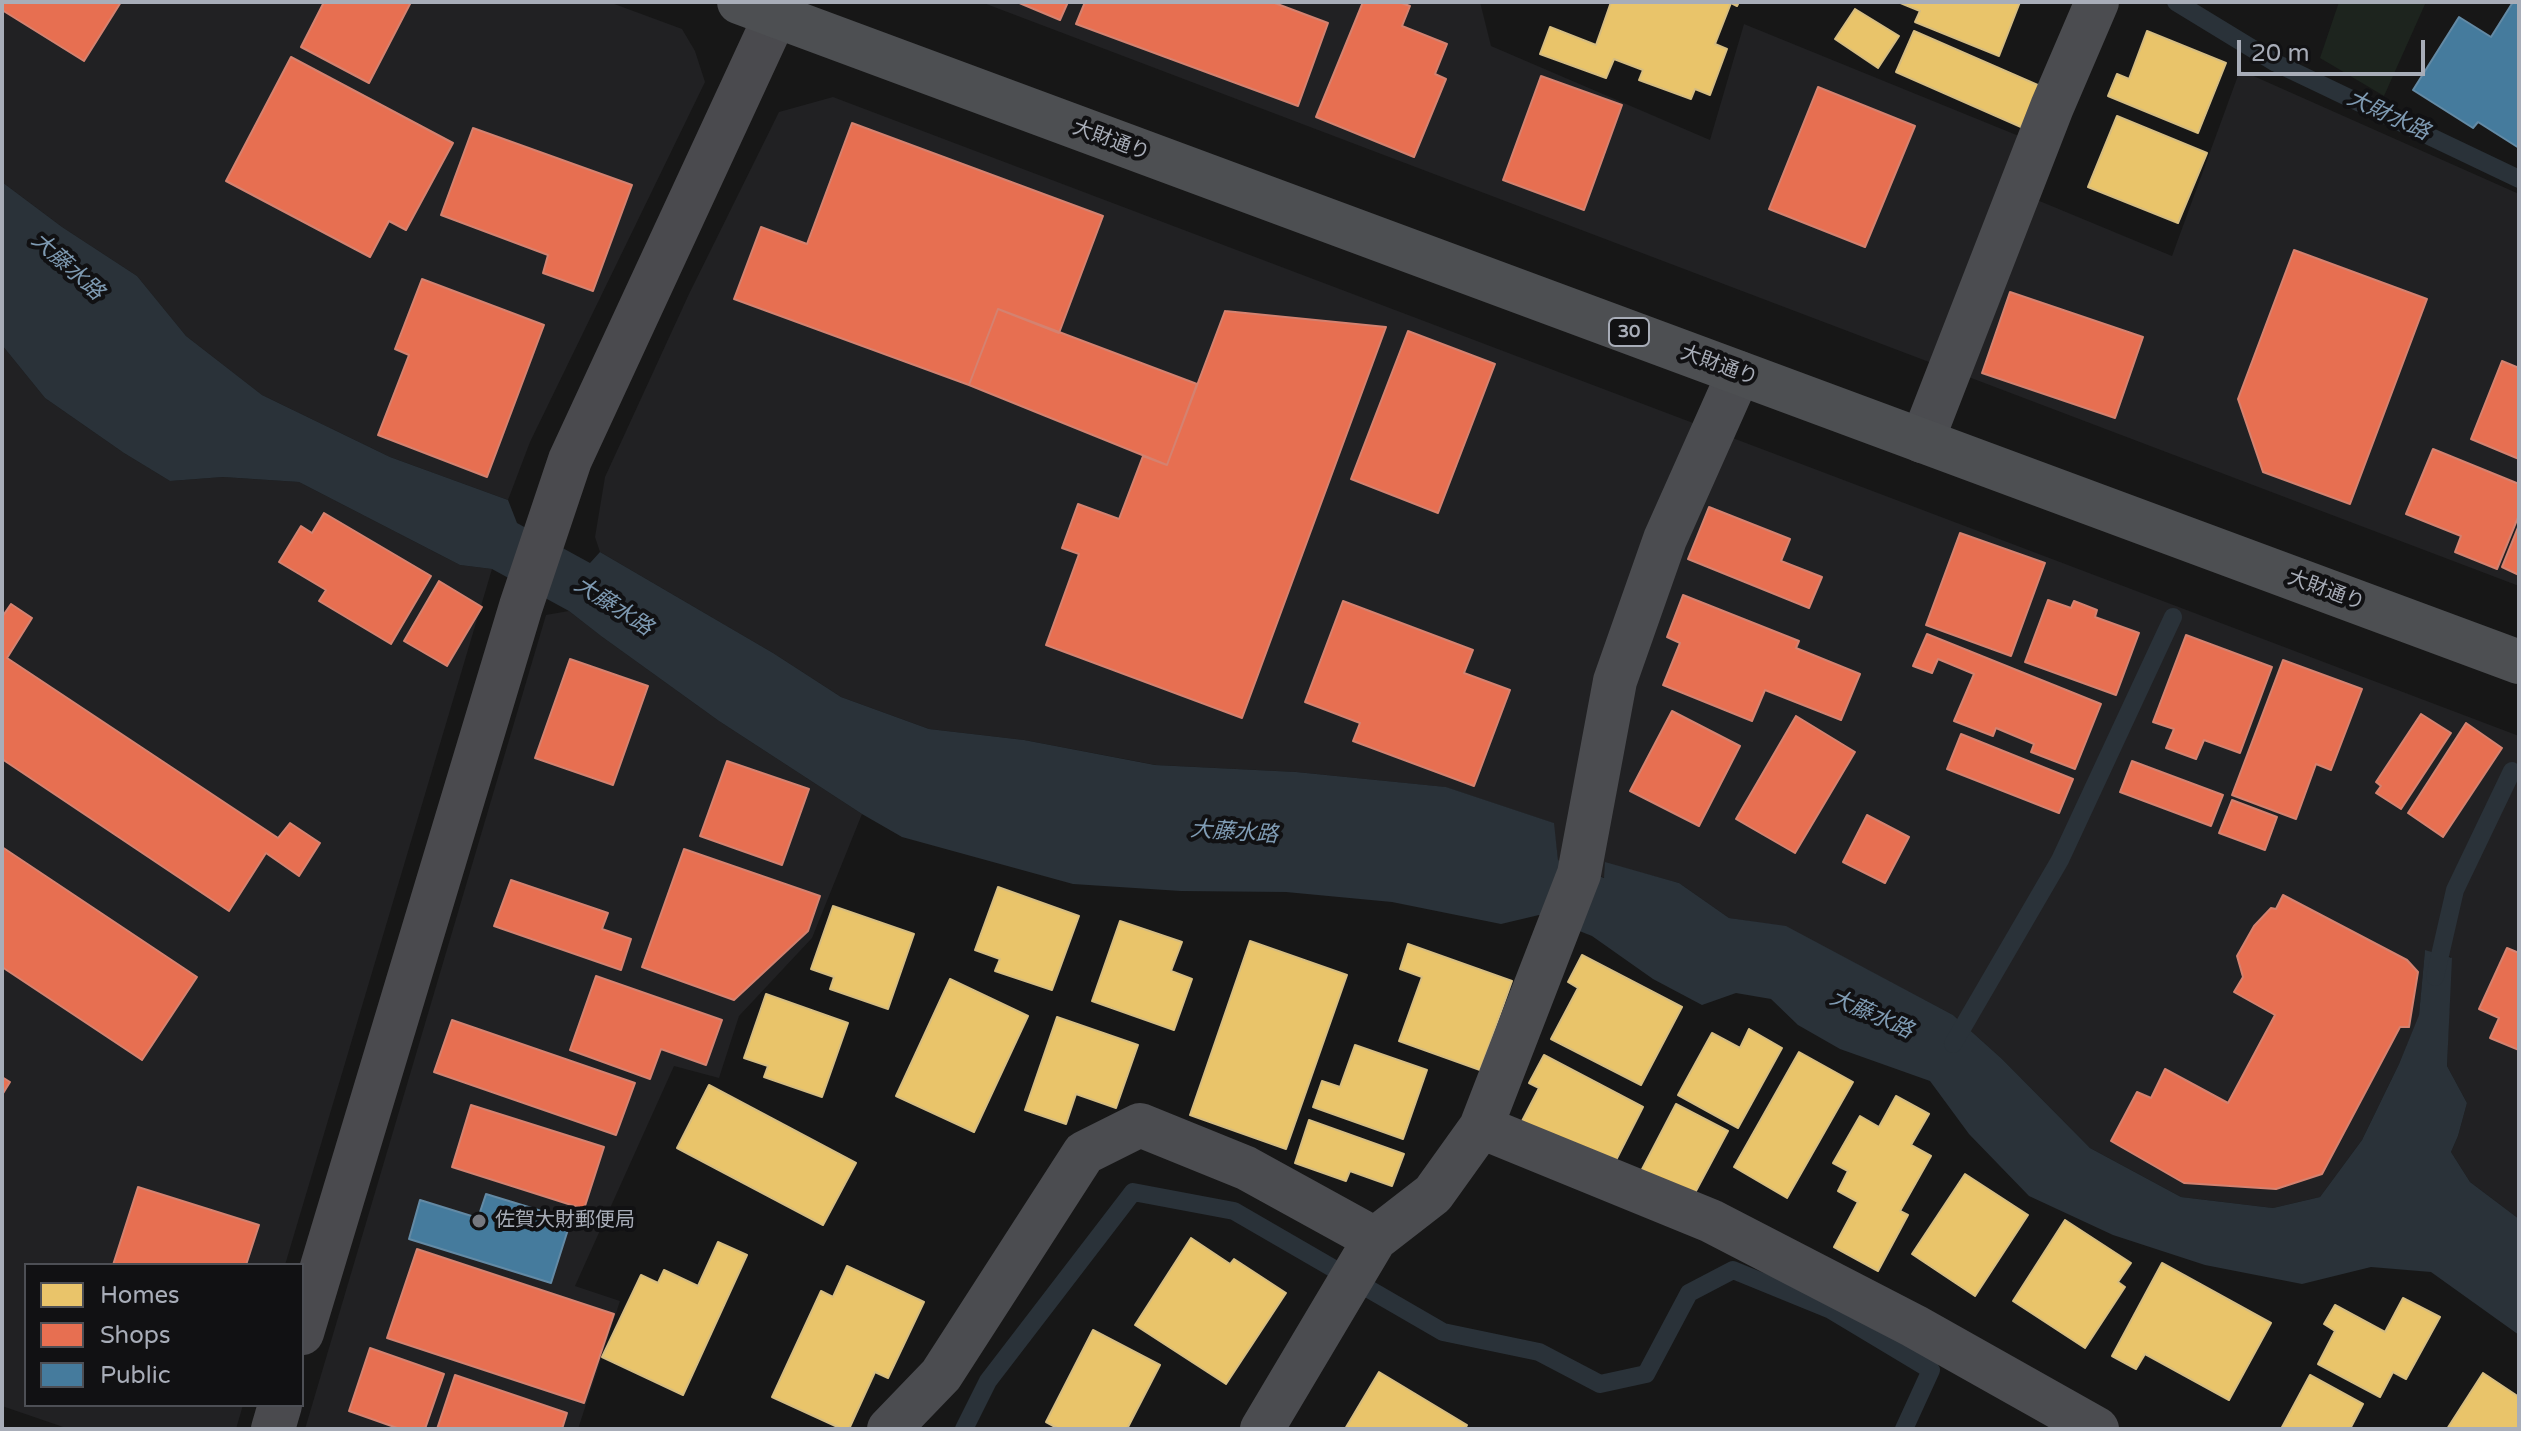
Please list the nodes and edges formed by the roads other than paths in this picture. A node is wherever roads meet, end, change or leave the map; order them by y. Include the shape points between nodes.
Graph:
1 (2097, 2) edge
2 (765, 7) edge
3 (1739, 373) junction
4 (1922, 441) junction
5 (2519, 662) edge
6 (1481, 1127) junction
7 (1360, 1264) junction
8 (304, 1326) edge
9 (279, 1407) edge
10 (273, 1429) edge
11 (889, 1429) edge
12 (1262, 1429) edge
13 (2097, 1429) edge

1 - 4 street
2 - 3 main road, 大財通り / 30
2 - 8 street via 548,522
3 - 4 main road, 大財通り / 30
3 - 6 street via 1665,539 1615,681 1579,874
4 - 5 main road, 大財通り / 30
6 - 7 street via 1433,1194
6 - 13 street via 1711,1221
7 - 11 street via 1246,1168 1140,1125 1084,1153 941,1375
7 - 12 street
9 - 10 street

